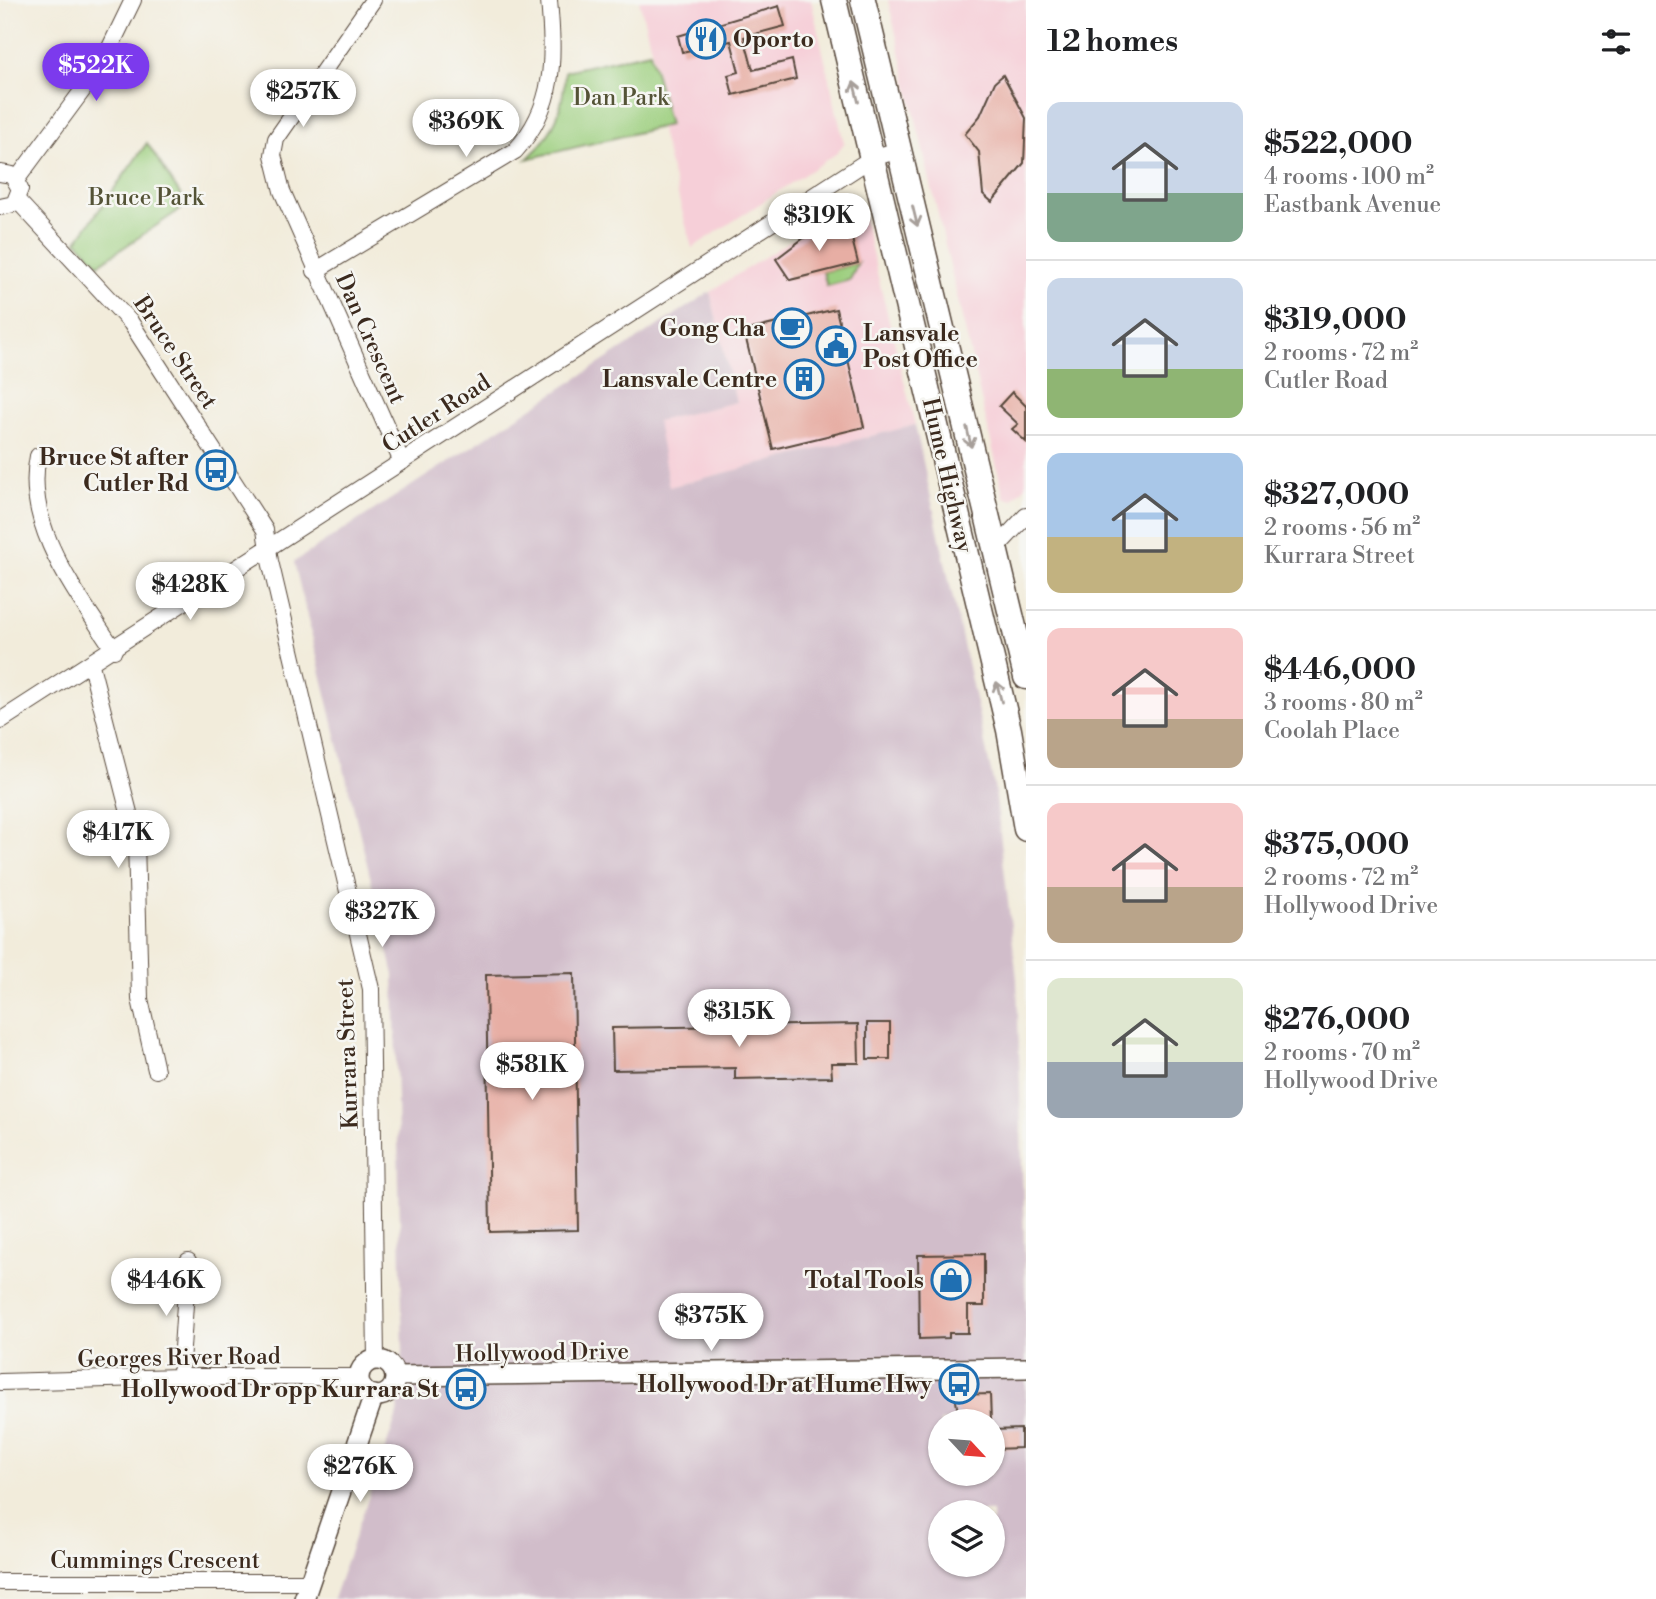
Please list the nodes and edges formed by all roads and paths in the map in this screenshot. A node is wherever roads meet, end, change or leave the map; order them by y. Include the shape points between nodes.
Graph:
1 (133, 0) edge
2 (373, 0) edge
3 (549, 0) edge
4 (834, 0) edge
5 (863, 0) edge
6 (899, 150) junction
7 (872, 158) junction
8 (0, 173) edge
9 (16, 179) junction
10 (17, 200) junction
11 (0, 207) edge
12 (316, 271) junction
13 (38, 456) dead end
14 (402, 462) junction
15 (1026, 516) edge
16 (996, 548) junction
17 (269, 549) junction
18 (114, 650) junction
19 (91, 665) junction
20 (1026, 677) edge
21 (0, 722) edge
22 (1026, 829) edge
23 (156, 1070) dead end
24 (188, 1261) dead end
25 (376, 1360) junction
26 (1026, 1368) edge
27 (395, 1376) junction
28 (180, 1377) junction
29 (359, 1377) junction
30 (0, 1382) edge
31 (374, 1395) junction
32 (0, 1583) edge
33 (306, 1590) edge

1 - 9 street via 102,64
2 - 12 street, Dan Crescent via 276,139 275,173
3 - 12 street, Dan Crescent via 551,78 531,134 515,151
7 -> 4 highway, Hume Highway
5 - 6 highway, Hume Highway
6 - 7 street, Cutler Road
6 -> 16 highway, Hume Highway
7 - 14 street, Cutler Road
22 -> 7 highway, Hume Highway via 1009,730
8 - 9 street
9 - 10 street via 20,189
10 - 11 street
10 - 17 street, Bruce Street via 131,323 265,530
12 - 14 street, Dan Crescent
13 - 18 street via 34,473 37,497 52,549
14 - 17 street, Cutler Road
15 - 16 street
16 - 20 highway, Hume Highway
17 - 18 street, Cutler Road
17 - 25 street, Kurrara Street via 368,972
18 - 19 street, Cutler Road
19 - 21 street, Cutler Road
19 - 23 street via 136,840 140,999
24 - 28 street
25 - 27 street via 386,1363
25 - 29 street via 366,1364
26 - 27 street, Hollywood Drive
27 - 31 street via 389,1391
28 - 29 street, Georges River Road
28 - 30 street, Georges River Road
29 - 31 street via 362,1387
31 - 33 street
32 - 33 street, Cummings Crescent

